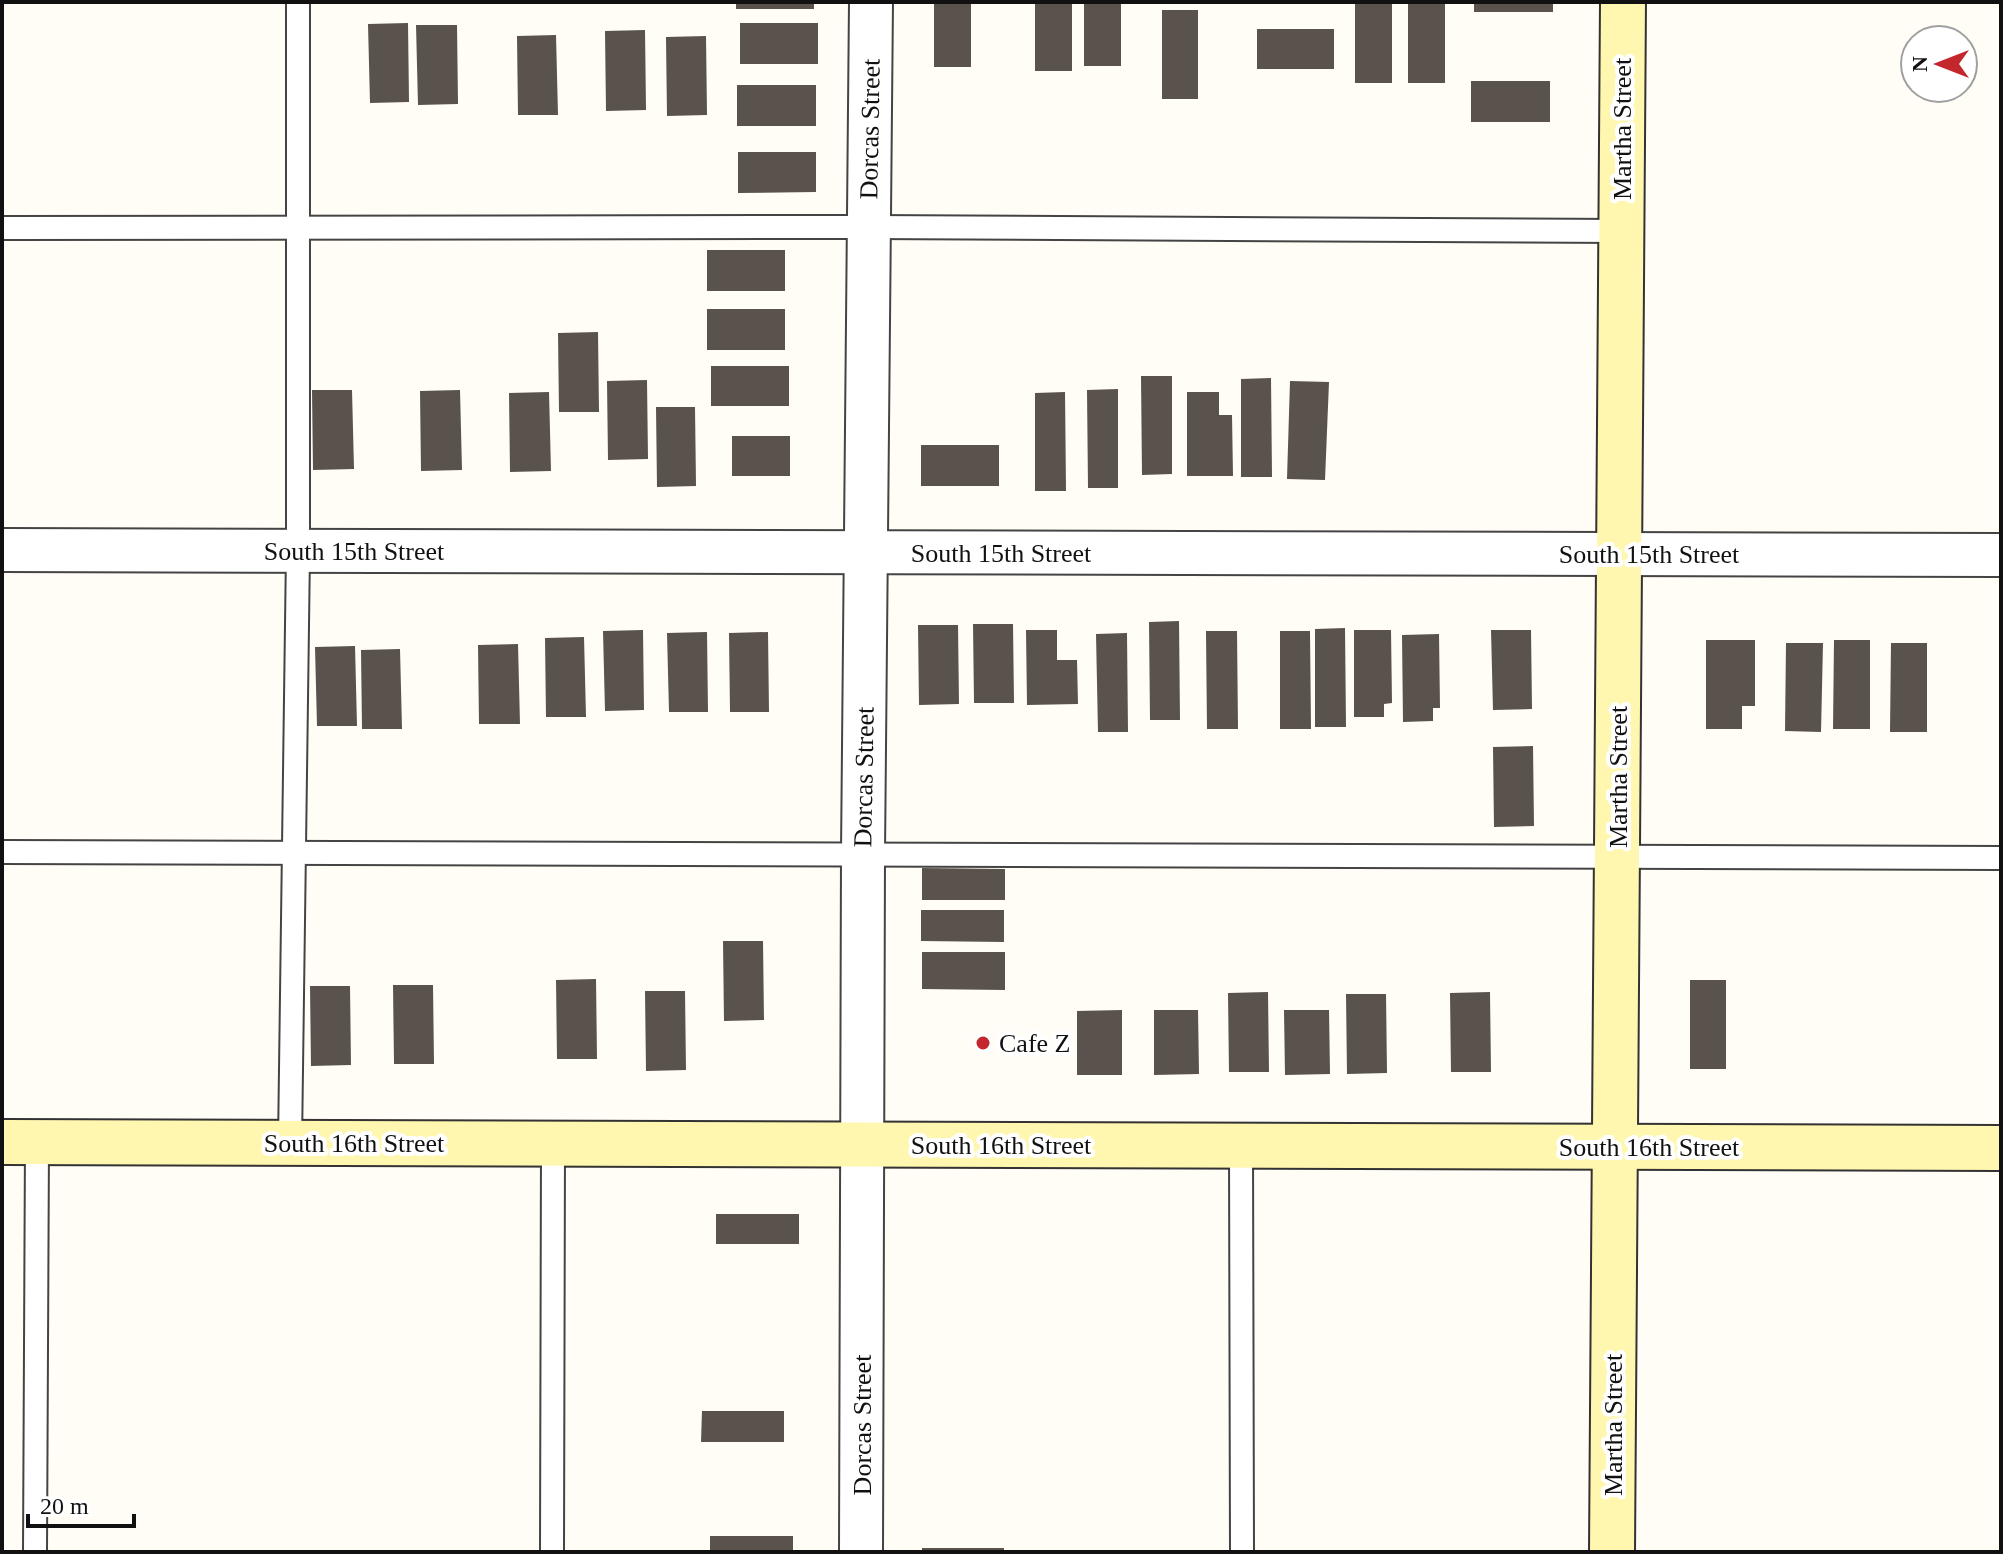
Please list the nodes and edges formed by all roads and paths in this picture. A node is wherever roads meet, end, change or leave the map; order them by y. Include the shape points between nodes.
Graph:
1 (298, 2) edge
2 (871, 2) edge
3 (1623, 2) edge
4 (869, 227) junction
5 (2, 228) edge
6 (297, 228) junction
7 (1621, 231) junction
8 (2, 550) edge
9 (298, 551) junction
10 (868, 553) junction
11 (1619, 554) junction
12 (2001, 555) edge
13 (2, 852) edge
14 (295, 853) junction
15 (863, 854) junction
16 (1617, 857) junction
17 (2001, 858) edge
18 (19, 1142) edge
19 (290, 1143) junction
20 (553, 1144) junction
21 (863, 1145) junction
22 (1241, 1146) junction
23 (1615, 1147) junction
24 (2001, 1148) edge
25 (35, 1552) edge
26 (552, 1552) edge
27 (861, 1552) edge
28 (1242, 1552) edge
29 (1612, 1552) edge

1 - 6 lane
2 - 4 street, Dorcas Street
3 - 7 street, Martha Street
4 - 6 lane
4 - 7 lane
4 - 10 street, Dorcas Street
5 - 6 lane
6 - 9 lane
7 - 11 street, Martha Street
8 - 9 street, South 15th Street
9 - 10 street, South 15th Street
9 - 14 lane
10 - 11 street, South 15th Street
10 - 15 street, Dorcas Street
11 - 12 street, South 15th Street
11 - 16 street, Martha Street
13 - 14 lane
14 - 15 lane
14 - 19 lane
15 - 16 lane
15 - 21 street, Dorcas Street
16 - 17 lane
16 - 23 street, Martha Street
18 - 19 street, South 16th Street
18 - 25 lane
19 - 20 street, South 16th Street
20 - 21 street, South 16th Street
20 - 26 lane
21 - 22 street, South 16th Street
21 - 27 street, Dorcas Street
22 - 23 street, South 16th Street
22 - 28 lane
23 - 24 street, South 16th Street
23 - 29 street, Martha Street

